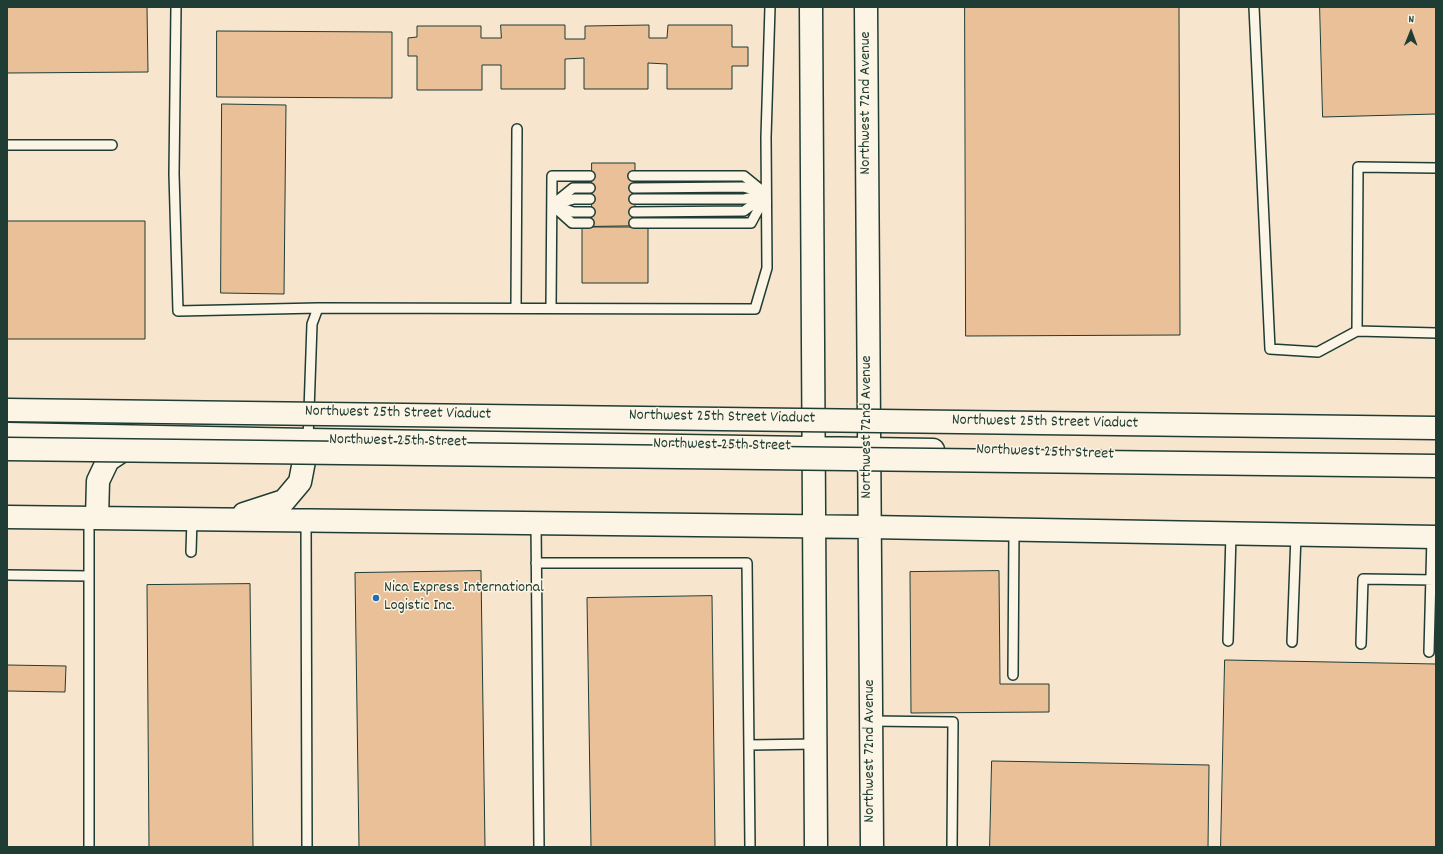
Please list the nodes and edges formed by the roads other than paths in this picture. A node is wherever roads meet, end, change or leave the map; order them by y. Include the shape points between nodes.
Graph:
1 (176, 7) edge
2 (770, 7) edge
3 (811, 7) edge
4 (866, 7) edge
5 (1254, 7) edge
6 (517, 129) dead end
7 (7, 145) edge
8 (112, 145) dead end
9 (1436, 168) edge
10 (590, 176) dead end
11 (633, 176) dead end
12 (590, 188) dead end
13 (634, 188) dead end
14 (766, 194) junction
15 (590, 199) dead end
16 (634, 199) dead end
17 (552, 205) junction
18 (590, 212) dead end
19 (634, 212) dead end
20 (589, 223) dead end
21 (634, 223) dead end
22 (516, 307) junction
23 (318, 308) junction
24 (551, 308) junction
25 (1357, 331) junction
26 (1436, 333) edge
27 (7, 410) edge
28 (1436, 428) edge
29 (7, 434) edge
30 (144, 437) junction
31 (308, 440) junction
32 (814, 447) junction
33 (869, 448) junction
34 (7, 449) edge
35 (1436, 466) edge
36 (7, 517) edge
37 (93, 518) junction
38 (192, 519) junction
39 (226, 520) junction
40 (306, 521) junction
41 (536, 523) junction
42 (815, 527) junction
43 (869, 527) junction
44 (1014, 530) junction
45 (1231, 534) junction
46 (1296, 534) junction
47 (1434, 537) edge
48 (191, 552) dead end
49 (536, 563) junction
50 (7, 575) edge
51 (89, 576) junction
52 (1433, 580) edge
53 (1228, 641) dead end
54 (1292, 642) dead end
55 (1362, 644) dead end
56 (1429, 652) dead end
57 (1013, 675) dead end
58 (871, 721) junction
59 (815, 744) junction
60 (749, 745) junction
61 (89, 847) edge
62 (307, 847) edge
63 (539, 847) edge
64 (750, 847) edge
65 (816, 847) edge
66 (872, 847) edge
67 (952, 847) edge

1 - 23 lane via 174,174 178,310
2 - 14 lane
3 - 32 main road
4 - 33 main road, Northwest 72nd Avenue
5 - 25 lane via 1270,349 1318,352
6 - 22 lane
7 - 8 lane
9 - 25 lane via 1358,167
10 - 17 lane via 552,176
11 - 14 lane via 744,176
12 - 17 lane via 573,188
13 - 14 lane via 743,187
14 - 16 lane via 744,199
14 - 19 lane via 744,211
14 - 21 lane via 751,222
14 - 24 lane via 767,268 755,309
15 - 17 lane via 574,199
17 - 18 lane via 573,212
17 - 20 lane via 572,223
17 - 24 lane
22 - 23 lane
22 - 24 lane
23 - 31 lane via 312,324
25 - 26 lane
27 - 28 main road, Northwest 25th Street Viaduct, bridge
29 - 30 main road, Northwest 25th Street
30 - 31 main road, Northwest 25th Street
30 - 37 main road via 108,460 98,481
31 - 32 main road, Northwest 25th Street
31 - 39 main road via 300,482 284,501
32 - 33 main road, Northwest 25th Street
32 - 42 main road
33 - 35 main road, Northwest 25th Street
33 - 43 main road, Northwest 72nd Avenue
34 - 35 main road, bridge
36 - 37 main road
37 - 38 main road
37 - 51 lane
38 - 39 main road
38 - 48 lane
39 - 40 main road
40 - 41 main road
40 - 62 lane
41 - 42 main road
41 - 49 lane
42 - 43 main road
42 - 59 main road
43 - 44 main road
43 - 58 main road, Northwest 72nd Avenue
44 - 45 main road
44 - 57 lane
45 - 46 main road
45 - 53 lane
46 - 47 main road
46 - 54 lane
47 - 52 lane
49 - 60 lane via 747,563
49 - 63 lane
50 - 51 lane
51 - 61 lane
52 - 55 lane via 1363,579
52 - 56 lane
58 - 66 main road, Northwest 72nd Avenue
58 - 67 lane via 954,722
59 - 60 lane
59 - 65 main road
60 - 64 lane

